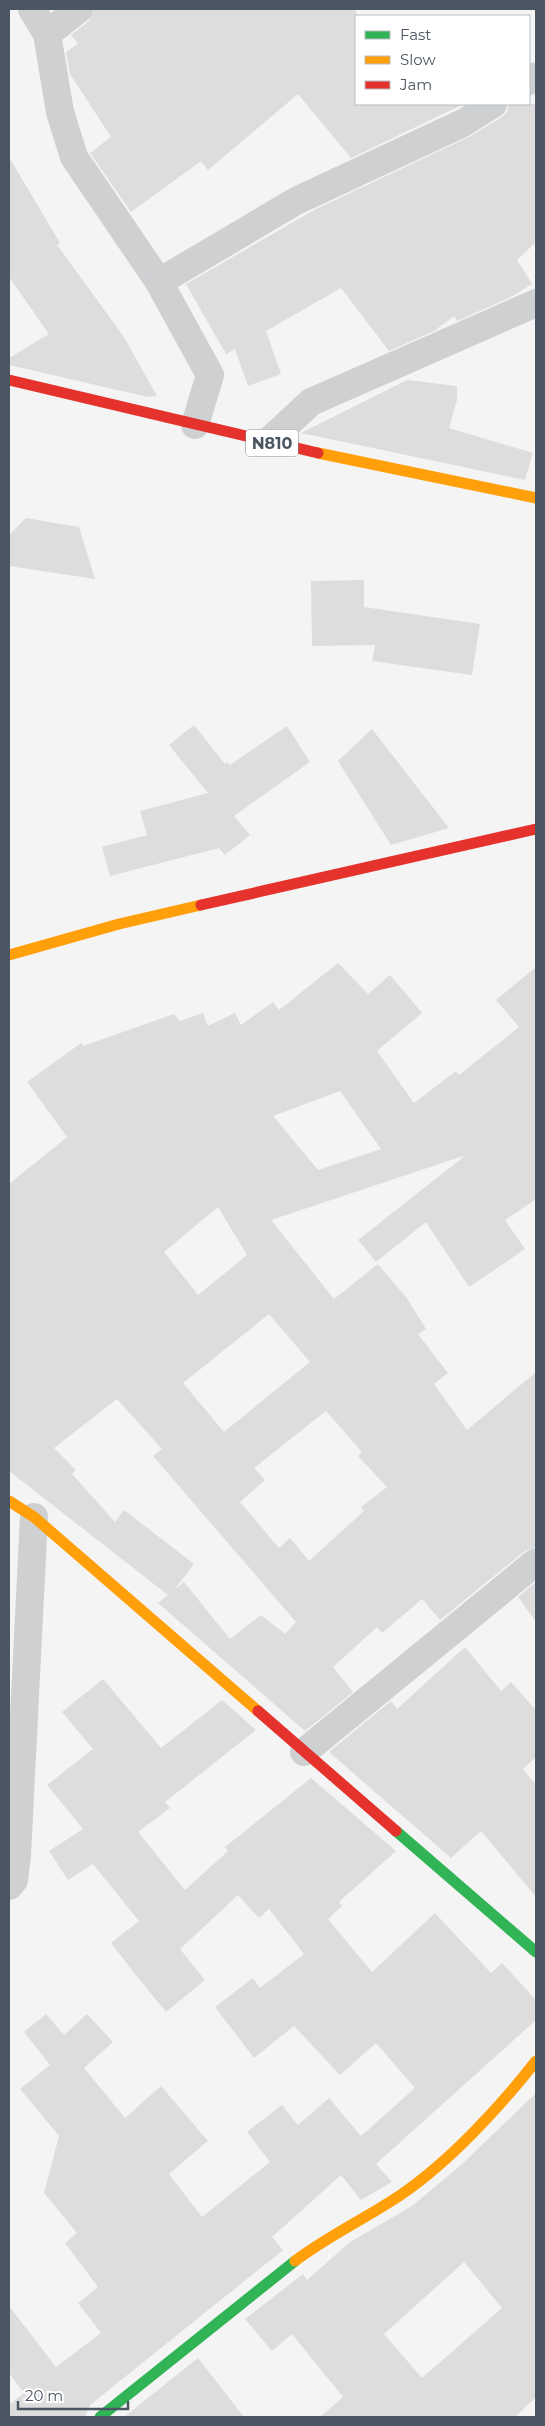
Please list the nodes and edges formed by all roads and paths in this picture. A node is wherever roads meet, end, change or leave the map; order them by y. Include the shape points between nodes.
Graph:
1 (32, 9) edge
2 (79, 9) edge
3 (47, 34) junction
4 (491, 105) edge
5 (159, 282) junction
6 (536, 303) edge
7 (9, 380) edge
8 (195, 425) junction
9 (268, 442) junction
10 (536, 498) edge
11 (536, 829) edge
12 (9, 955) edge
13 (9, 1501) edge
14 (34, 1517) junction
15 (536, 1562) edge
16 (16, 1752) edge
17 (304, 1752) junction
18 (9, 1886) edge
19 (536, 1952) edge
20 (536, 2061) edge
21 (100, 2417) edge

1 - 3 street
2 - 3 street
3 - 5 street via 60,112 74,157
4 - 5 street via 463,123 296,201
5 - 8 street via 210,375
6 - 9 street via 311,402
7 - 8 main road, N810
8 - 9 main road, N810
9 - 10 main road, N810
11 - 12 main road via 119,924
13 - 14 main road
14 - 16 street
14 - 17 main road
15 - 17 street
16 - 18 street via 17,1855 14,1880
17 - 19 main road
20 - 21 main road via 510,2094 451,2153 402,2194 323,2240

